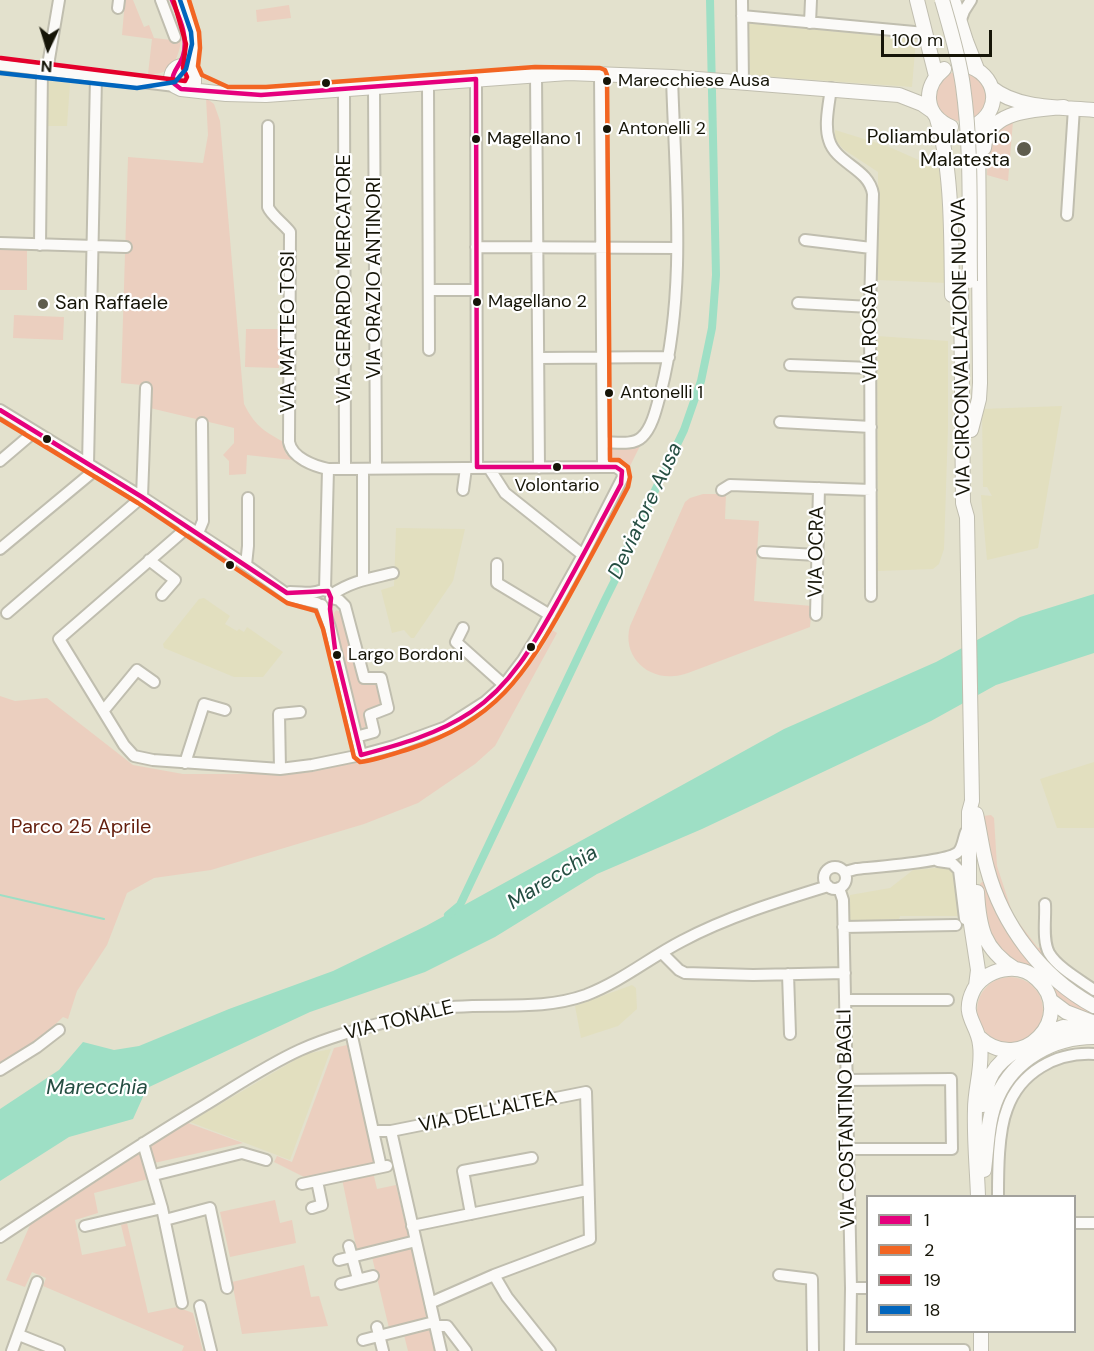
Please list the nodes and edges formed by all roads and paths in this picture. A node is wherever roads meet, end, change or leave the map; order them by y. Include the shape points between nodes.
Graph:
1 (59, 0) edge
2 (161, 0) edge
3 (172, 0) edge
4 (181, 0) edge
5 (742, 0) edge
6 (811, 0) edge
7 (917, 0) edge
8 (932, 0) edge
9 (942, 0) edge
10 (953, 0) edge
11 (971, 0) edge
12 (742, 16) junction
13 (960, 22) junction
14 (810, 23) junction
15 (925, 33) junction
16 (175, 37) dead end
17 (0, 65) edge
18 (44, 71) junction
19 (536, 75) junction
20 (600, 75) junction
21 (937, 76) junction
22 (96, 77) junction
23 (183, 77) junction
24 (672, 77) junction
25 (476, 79) junction
26 (737, 81) junction
27 (428, 83) junction
28 (374, 88) junction
29 (831, 88) junction
30 (992, 88) junction
31 (344, 89) junction
32 (898, 95) junction
33 (1024, 103) junction
34 (1069, 108) junction
35 (990, 110) junction
36 (1094, 110) edge
37 (935, 115) junction
38 (268, 126) dead end
39 (951, 127) dead end
40 (1067, 215) dead end
41 (979, 225) junction
42 (805, 240) dead end
43 (0, 243) edge
44 (39, 244) junction
45 (93, 246) junction
46 (126, 247) dead end
47 (476, 247) junction
48 (537, 248) junction
49 (602, 248) junction
50 (677, 248) junction
51 (872, 248) junction
52 (966, 280) junction
53 (429, 290) junction
54 (476, 290) junction
55 (798, 303) dead end
56 (870, 307) junction
57 (429, 350) dead end
58 (602, 357) junction
59 (669, 357) junction
60 (539, 358) junction
61 (790, 365) dead end
62 (871, 368) junction
63 (146, 388) dead end
64 (0, 410) edge
65 (780, 422) dead end
66 (202, 423) dead end
67 (871, 427) junction
68 (966, 429) junction
69 (34, 432) junction
70 (603, 442) junction
71 (0, 461) edge
72 (603, 467) junction
73 (92, 468) junction
74 (376, 468) junction
75 (472, 468) junction
76 (489, 468) junction
77 (539, 468) junction
78 (328, 469) junction
79 (345, 469) junction
80 (363, 469) junction
81 (819, 488) junction
82 (463, 490) dead end
83 (722, 490) dead end
84 (871, 490) junction
85 (142, 497) junction
86 (248, 498) dead end
87 (188, 527) junction
88 (198, 533) junction
89 (0, 549) edge
90 (763, 552) dead end
91 (583, 555) junction
92 (817, 555) junction
93 (149, 560) junction
94 (497, 564) dead end
95 (246, 565) junction
96 (393, 573) dead end
97 (363, 579) junction
98 (162, 595) dead end
99 (871, 596) dead end
100 (325, 597) junction
101 (8, 613) dead end
102 (550, 615) junction
103 (816, 615) dead end
104 (463, 628) dead end
105 (154, 682) dead end
106 (504, 685) junction
107 (104, 710) junction
108 (225, 710) dead end
109 (300, 712) dead end
110 (356, 736) junction
111 (361, 755) junction
112 (185, 763) junction
113 (280, 769) junction
114 (972, 814) junction
115 (931, 860) junction
116 (845, 872) junction
117 (828, 886) junction
118 (839, 888) junction
119 (1045, 904) dead end
120 (956, 925) dead end
121 (843, 927) junction
122 (972, 931) junction
123 (663, 954) junction
124 (1015, 969) junction
125 (844, 973) junction
126 (788, 974) junction
127 (976, 986) junction
128 (1094, 990) edge
129 (845, 1000) junction
130 (948, 1000) dead end
131 (1050, 1000) junction
132 (1094, 1006) edge
133 (1094, 1023) edge
134 (1094, 1029) edge
135 (59, 1030) dead end
136 (351, 1032) junction
137 (790, 1034) dead end
138 (1043, 1034) junction
139 (979, 1037) junction
140 (1094, 1037) edge
141 (1018, 1050) junction
142 (1094, 1054) edge
143 (0, 1070) edge
144 (846, 1080) junction
145 (374, 1131) junction
146 (391, 1131) junction
147 (143, 1143) junction
148 (848, 1149) junction
149 (532, 1158) dead end
150 (266, 1160) dead end
151 (396, 1164) junction
152 (381, 1167) junction
153 (154, 1175) junction
154 (983, 1176) junction
155 (317, 1181) junction
156 (302, 1184) dead end
157 (587, 1190) junction
158 (980, 1195) edge
159 (980, 1195) edge
160 (998, 1195) edge
161 (162, 1208) junction
162 (312, 1208) dead end
163 (471, 1214) junction
164 (165, 1220) junction
165 (1094, 1223) edge
166 (1076, 1224) edge
167 (84, 1226) dead end
168 (412, 1226) junction
169 (0, 1237) edge
170 (416, 1241) junction
171 (349, 1246) dead end
172 (352, 1257) junction
173 (339, 1260) dead end
174 (495, 1275) junction
175 (779, 1275) dead end
176 (373, 1276) dead end
177 (358, 1279) junction
178 (37, 1282) dead end
179 (341, 1284) dead end
180 (227, 1288) dead end
181 (851, 1288) junction
182 (866, 1288) edge
183 (182, 1303) dead end
184 (430, 1303) junction
185 (200, 1306) dead end
186 (434, 1324) junction
187 (378, 1331) junction
188 (981, 1333) edge
189 (19, 1335) junction
190 (363, 1340) dead end
191 (964, 1350) edge
192 (12, 1351) edge
193 (59, 1351) edge
194 (211, 1351) edge
195 (383, 1351) edge
196 (441, 1351) edge
197 (466, 1351) edge
198 (550, 1351) edge
199 (813, 1351) edge
200 (850, 1351) edge
201 (981, 1351) edge

1 - 18 street
2 - 16 street
3 - 23 main road via 185,43
4 - 23 main road via 194,43
5 - 12 street
6 - 14 street
7 - 15 main road
8 - 52 main road, VIA CIRCONVALLAZIONE NUOVA via 953,84 959,131
9 - 52 main road, VIA CIRCONVALLAZIONE NUOVA, bridge via 965,101
10 - 13 main road
11 - 13 street
12 - 14 street
12 - 26 street
13 - 30 main road via 971,67 987,77
14 - 15 street
15 - 21 main road
17 - 18 street
18 - 22 street
18 - 44 street
19 - 20 main road
19 - 25 main road
19 - 48 street
20 - 24 main road
20 - 49 street
21 - 32 main road via 922,88
21 - 37 main road via 928,97
22 - 23 street via 137,81
22 - 45 street
23 - 31 main road via 226,94
24 - 26 main road
24 - 50 street
25 - 27 main road
25 - 47 street
26 - 29 main road
27 - 28 main road
27 - 53 street
28 - 31 main road
28 - 74 street, VIA ORAZIO ANTINORI
29 - 32 main road
29 - 51 street, VIA ROSSA via 828,138 836,153 863,174 871,187
30 - 33 main road
30 - 35 main road
31 - 79 street, VIA GERARDO MERCATORE
32 - 37 main road via 922,104
33 - 34 main road
33 - 35 main road
34 - 36 main road
34 - 40 street
34 - 41 main road via 1013,114 990,128 984,144
35 - 41 main road via 976,125
37 - 39 main road
37 - 68 main road via 941,132 950,211 953,398
38 - 78 street, VIA MATTEO TOSI via 268,207 290,232 289,446 300,457
41 - 68 main road via 979,399
42 - 51 street
43 - 44 street
44 - 45 street
45 - 46 street
45 - 73 street
47 - 48 street
47 - 54 street
48 - 49 street
48 - 60 street
49 - 50 street
49 - 58 street
50 - 59 street via 677,292
51 - 56 street, VIA ROSSA
52 - 68 main road, VIA CIRCONVALLAZIONE NUOVA
53 - 54 street
53 - 57 street
54 - 75 street
55 - 56 street
56 - 62 street, VIA ROSSA
58 - 59 street
58 - 60 street
58 - 70 street
59 - 70 street via 657,405 644,435 632,443
60 - 77 street
61 - 62 street
62 - 67 street, VIA ROSSA
63 - 85 street
64 - 69 street
65 - 67 street
66 - 88 street via 202,521
67 - 84 street, VIA ROSSA
68 - 114 main road, VIA CIRCONVALLAZIONE NUOVA via 963,503 967,517
69 - 71 street
69 - 73 street
70 - 72 street
72 - 77 street, VIA MATTEO TOSI
72 - 91 street, VIA MATTEO TOSI via 616,467 623,477
73 - 85 street
73 - 89 street
74 - 75 street, VIA MATTEO TOSI
74 - 80 street, VIA MATTEO TOSI
75 - 76 street, VIA MATTEO TOSI
75 - 82 street
76 - 77 street, VIA MATTEO TOSI
76 - 91 street via 504,493
78 - 79 street, VIA MATTEO TOSI
78 - 100 street
79 - 80 street, VIA MATTEO TOSI
80 - 97 street
81 - 83 street via 730,485
81 - 84 street
81 - 92 street, VIA OCRA
84 - 99 street, VIA ROSSA
85 - 87 street
85 - 101 street
86 - 95 street
87 - 88 street
87 - 93 street
88 - 95 street
90 - 92 street
91 - 102 street
92 - 103 street, VIA OCRA
93 - 98 street via 175,580
93 - 107 street via 59,639
94 - 102 street via 497,583
95 - 100 street via 287,593
96 - 97 street
97 - 100 street
100 - 110 street
100 - 110 street via 339,600 345,606 364,678 381,678 388,708 370,715 374,732
102 - 106 street
104 - 106 street via 456,642
105 - 107 street via 137,670
106 - 111 street via 446,727
107 - 112 street via 134,756
108 - 112 street via 204,704
109 - 113 street via 279,714
110 - 111 street
111 - 113 street
112 - 113 street
114 - 115 street via 958,852
114 - 122 main road, VIA CIRCONVALLAZIONE NUOVA
114 - 124 main road, VIA CIRCONVALLAZIONE NUOVA via 981,925 992,951
114 - 132 main road via 995,894 1018,935 1053,976
115 - 116 street
115 - 122 street via 952,863 959,870 962,905
116 - 117 street via 830,868 824,877
116 - 118 street via 846,881
117 - 118 street
117 - 123 street, VIA TONALE via 734,919 681,941
118 - 121 street, VIA COSTANTINO BAGLI
119 - 128 street via 1049,953
120 - 121 street
121 - 125 street, VIA COSTANTINO BAGLI
122 - 127 main road, VIA CIRCONVALLAZIONE NUOVA via 978,970
123 - 126 street via 685,973
123 - 136 street, VIA TONALE via 618,981 569,1000 542,1005 447,1007
124 - 127 main road via 996,971
124 - 131 main road via 1036,978
125 - 126 street
125 - 129 street, VIA COSTANTINO BAGLI
126 - 137 street
127 - 139 main road via 969,1010
129 - 130 street
129 - 144 street, VIA COSTANTINO BAGLI
131 - 133 main road via 1072,1015
131 - 138 main road via 1050,1018
134 - 138 main road via 1063,1027
135 - 143 street
136 - 145 street
136 - 147 street, VIA TONALE via 300,1050
138 - 141 main road
139 - 141 main road via 999,1049
139 - 158 main road via 975,1109
140 - 154 main road via 1056,1042 1035,1053 1006,1082 993,1110
141 - 154 main road via 994,1068 986,1085 982,1108
142 - 160 street via 1062,1056 1030,1074 1017,1089 1006,1110
144 - 148 street, VIA COSTANTINO BAGLI
144 - 148 street via 951,1079 952,1149
145 - 146 street, VIA DELL'ALTEA
145 - 152 street
146 - 151 street
146 - 157 street, VIA DELL'ALTEA via 586,1092
147 - 153 street
147 - 169 street, VIA TONALE
148 - 181 street, VIA COSTANTINO BAGLI
149 - 163 street via 463,1171
150 - 153 street via 242,1153
151 - 152 street
151 - 168 street
152 - 155 street
153 - 161 street
154 - 159 main road
155 - 156 street
155 - 162 street via 322,1205
157 - 163 street
157 - 174 street via 590,1239
161 - 164 street
161 - 167 street
163 - 168 street
164 - 180 street via 210,1208
164 - 183 street
165 - 166 street
168 - 170 street
170 - 172 street
170 - 184 street
171 - 172 street
172 - 173 street
172 - 177 street
174 - 184 street
174 - 198 street via 507,1297
175 - 199 street via 812,1279
176 - 177 street
177 - 179 street
178 - 189 street
181 - 182 street
181 - 200 street, VIA COSTANTINO BAGLI
184 - 186 street
185 - 194 street
186 - 187 street
186 - 196 street
186 - 197 street via 447,1326
187 - 190 street
187 - 195 street
188 - 201 main road
189 - 192 street
189 - 193 street
191 - 200 street

